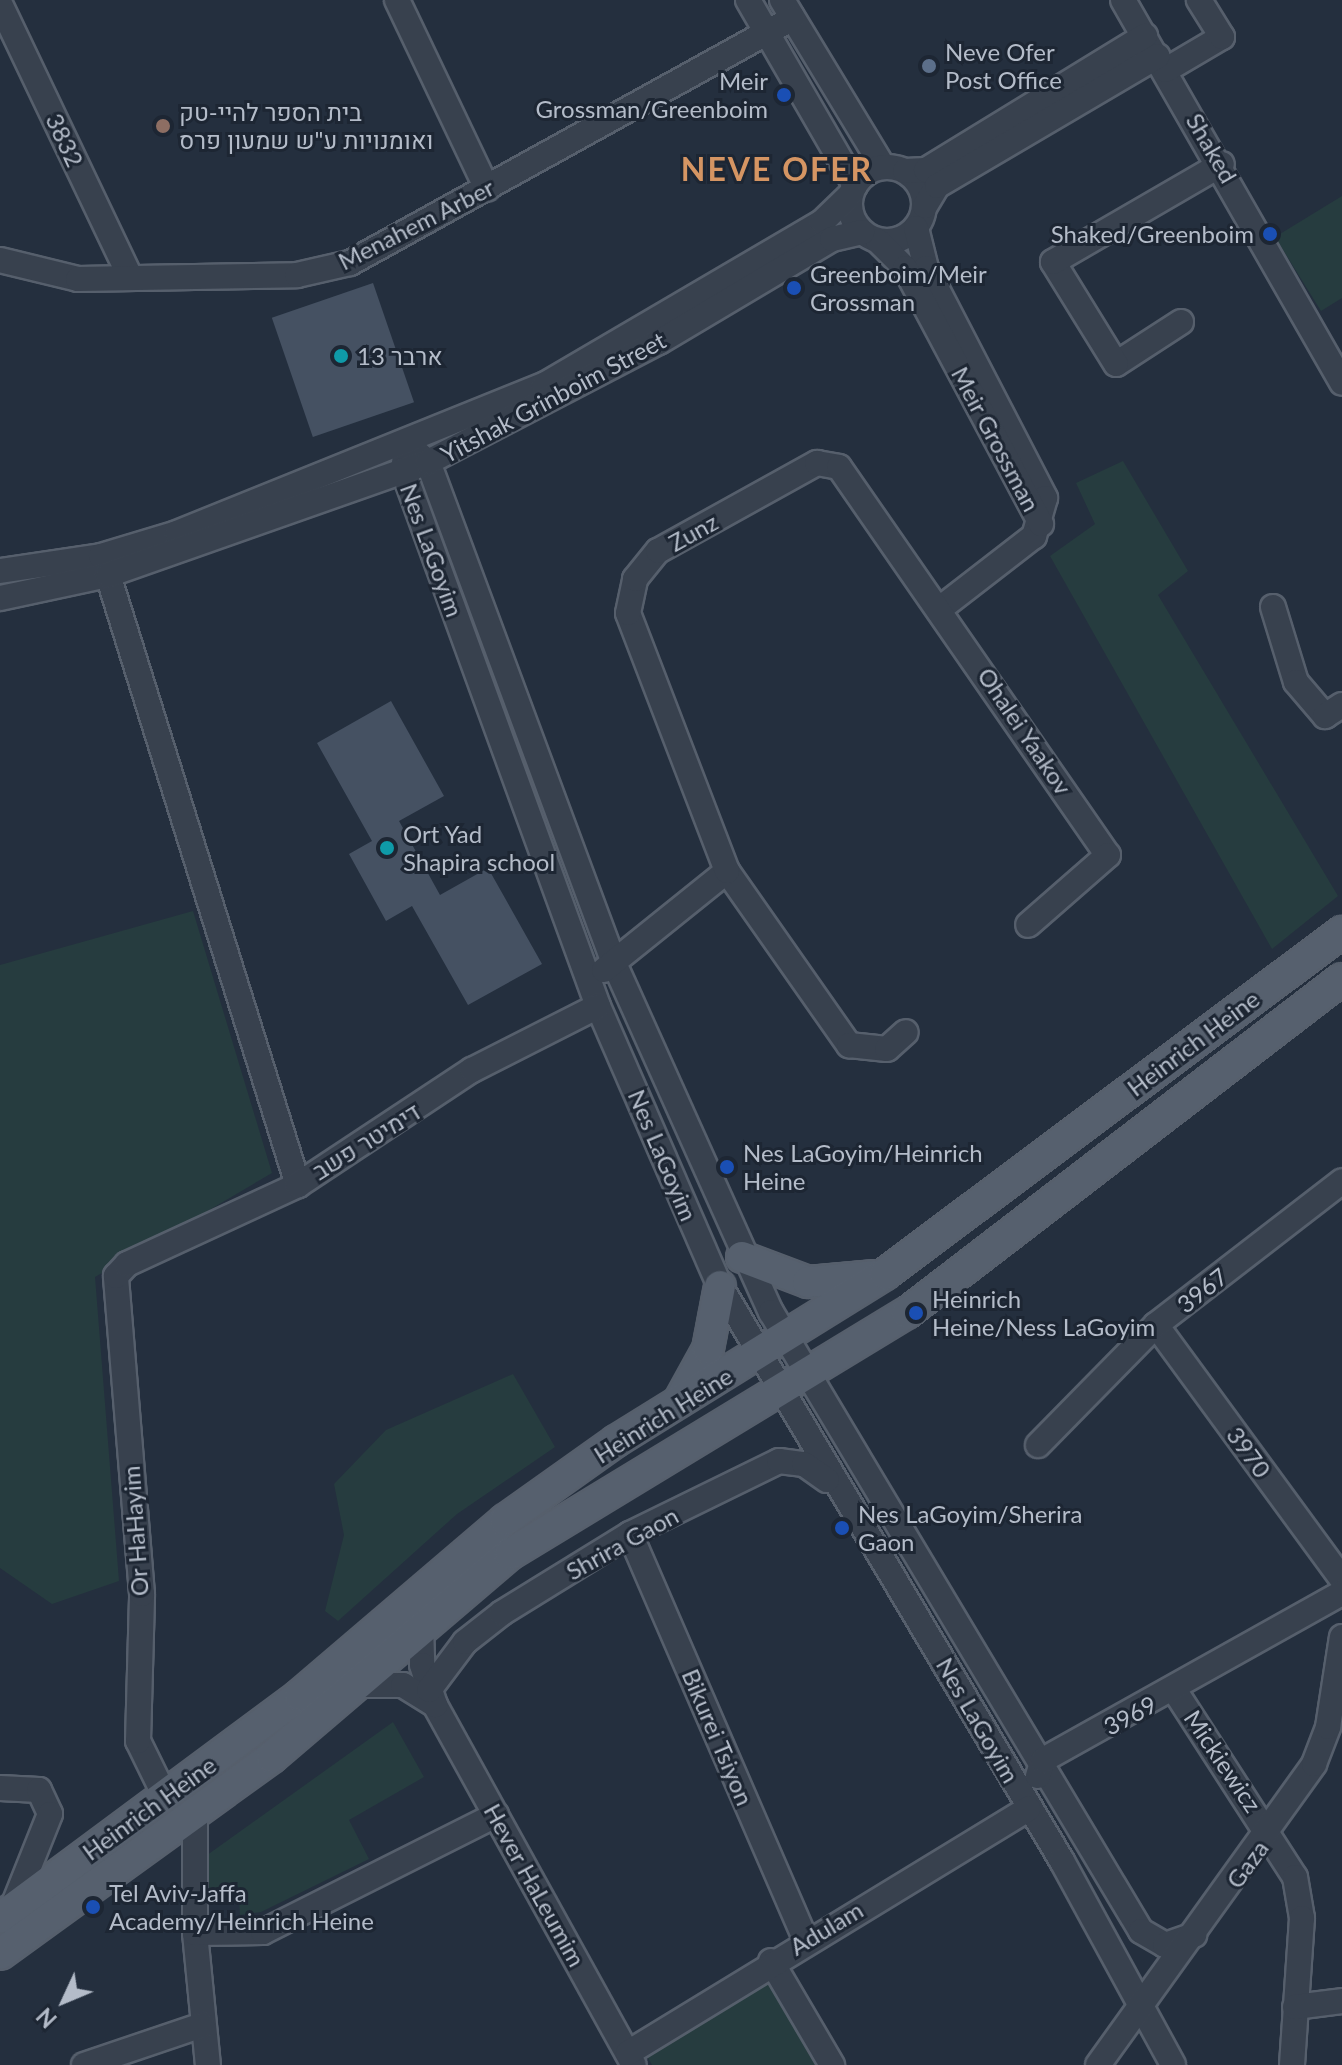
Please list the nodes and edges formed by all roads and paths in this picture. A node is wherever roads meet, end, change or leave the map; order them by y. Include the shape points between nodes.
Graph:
1 (397, 0) edge
2 (748, 0) edge
3 (1199, 0) edge
4 (1133, 3) edge
5 (0, 4) edge
6 (787, 9) edge
7 (766, 31) junction
8 (1156, 54) junction
9 (1222, 164) junction
10 (894, 169) junction
11 (487, 189) junction
12 (852, 190) junction
13 (921, 217) junction
14 (870, 236) junction
15 (0, 260) edge
16 (130, 277) junction
17 (1181, 322) dead end
18 (1342, 383) edge
19 (473, 439) junction
20 (407, 444) junction
21 (428, 462) junction
22 (403, 470) junction
23 (372, 481) junction
24 (437, 488) junction
25 (415, 502) junction
26 (1041, 524) junction
27 (0, 571) edge
28 (108, 575) junction
29 (0, 598) edge
30 (942, 607) junction
31 (1273, 607) dead end
32 (1342, 705) edge
33 (727, 871) junction
34 (1028, 925) dead end
35 (1342, 932) edge
36 (614, 963) junction
37 (1342, 979) edge
38 (589, 981) junction
39 (598, 1006) junction
40 (906, 1032) dead end
41 (1342, 1181) edge
42 (298, 1185) junction
43 (742, 1257) junction
44 (127, 1264) joint
45 (885, 1274) junction
46 (720, 1286) junction
47 (1156, 1325) junction
48 (788, 1340) junction
49 (757, 1358) junction
50 (811, 1376) junction
51 (779, 1395) junction
52 (676, 1404) junction
53 (1038, 1445) dead end
54 (838, 1490) junction
55 (630, 1534) junction
56 (1342, 1579) edge
57 (1342, 1593) edge
58 (421, 1628) junction
59 (1342, 1637) edge
60 (357, 1685) junction
61 (1175, 1691) junction
62 (432, 1697) junction
63 (1043, 1760) junction
64 (0, 1788) edge
65 (165, 1796) junction
66 (1028, 1809) junction
67 (195, 1814) junction
68 (496, 1815) junction
69 (1270, 1832) junction
70 (6, 1914) edge
71 (195, 1933) junction
72 (1194, 1935) junction
73 (806, 1940) junction
74 (0, 1954) edge
75 (771, 1961) junction
76 (1141, 1998) junction
77 (1342, 2001) edge
78 (1295, 2007) junction
79 (202, 2025) junction
80 (1291, 2054) edge
81 (631, 2059) edge
82 (84, 2065) edge
83 (208, 2065) edge
84 (832, 2065) edge
85 (1098, 2065) edge
86 (1173, 2065) edge
87 (1272, 2065) edge

1 - 11 street
2 - 7 street
3 - 8 street via 1222,37
4 - 8 street, Shaked
5 - 16 street, 3832
6 - 7 street, Menahem Arber
6 - 10 street
7 - 11 street, Menahem Arber
7 - 12 street
8 - 9 street, Shaked
8 - 10 street via 926,170
8 - 13 street via 937,186
9 - 17 street via 1053,262 1116,364
9 - 18 street, Shaked
10 - 12 street
10 - 13 street via 920,186
11 - 16 street, Menahem Arber via 350,263 297,275
12 - 14 street via 851,216
12 - 20 street, Yitshak Grinboim Street via 822,222 544,385
13 - 14 street via 898,240
13 - 26 street, Meir Grossman via 926,268 1036,473 1045,498
14 - 19 street, Yitshak Grinboim Street via 832,239 659,342
14 - 26 street, Meir Grossman via 905,268
15 - 16 street, Menahem Arber via 78,279
19 - 21 street, Yitshak Grinboim Street
19 - 24 street
20 - 21 street, Nes LaGoyim
20 - 22 street, Nes LaGoyim
20 - 27 street, Yitshak Grinboim Street via 177,533 101,556
21 - 22 street, Yitshak Grinboim Street
21 - 24 street, Nes LaGoyim
22 - 23 street, Yitshak Grinboim Street
22 - 25 street, Nes LaGoyim
23 - 25 street
23 - 28 street, Yitshak Grinboim Street
24 - 36 street, Nes LaGoyim
25 - 38 street, Nes LaGoyim
26 - 30 street
28 - 29 street, Yitshak Grinboim Street
28 - 42 street
30 - 33 street, Zunz via 839,467 817,463 658,551 635,579 628,613
30 - 34 street, Ohalei Yaakov via 1108,855
31 - 32 street via 1296,682 1325,716
33 - 36 street
33 - 40 street, Zunz via 849,1045 887,1049
35 - 45 main road, Heinrich Heine
36 - 38 street
36 - 43 street, Nes LaGoyim
37 - 50 main road, Heinrich Heine via 907,1313
38 - 39 street, Nes LaGoyim
39 - 42 street, דימיטר פשב via 472,1070
39 - 46 street, Nes LaGoyim
41 - 47 street, 3967
42 - 44 street, דימיטר פשב
43 - 45 main road via 808,1282
43 - 48 street, Nes LaGoyim
44 - 65 street, Or HaHayim via 116,1276 116,1302 142,1594 138,1741
45 - 48 main road, Heinrich Heine
46 - 49 street, Nes LaGoyim
46 - 52 main road via 704,1359
47 - 53 street, 3967
47 - 56 street, 3970
48 - 49 main road, Heinrich Heine
48 - 50 street, Nes LaGoyim
49 - 51 street, Nes LaGoyim
49 - 52 main road, Heinrich Heine
50 - 51 main road, Heinrich Heine
50 - 63 street, Nes LaGoyim
51 - 54 street, Nes LaGoyim
51 - 58 main road, Heinrich Heine via 567,1515
52 - 65 main road, Heinrich Heine via 505,1520 300,1695
54 - 55 street, Shrira Gaon via 804,1464 779,1461
54 - 66 street, Nes LaGoyim
55 - 62 street, Shrira Gaon via 502,1613 465,1642
55 - 73 street, Bikurei Tsiyon
57 - 61 street, 3969
58 - 60 main road, Heinrich Heine
58 - 62 street, Hever HaLeumim
59 - 69 street, Gaza via 1328,1727 1314,1764
60 - 62 street via 403,1685
60 - 67 main road, Heinrich Heine
61 - 63 street, 3969
61 - 69 street, Mickiewicz
62 - 68 street, Hever HaLeumim
63 - 66 street
63 - 72 street, Nes LaGoyim via 1145,1937 1173,1945
64 - 70 street via 39,1790 50,1814
65 - 70 main road, Heinrich Heine
66 - 73 street, Adulam
66 - 76 street, Nes LaGoyim
67 - 71 street
67 - 74 main road, Heinrich Heine
68 - 71 street via 263,1932
68 - 81 street, Hever HaLeumim
69 - 72 street, Gaza
69 - 78 street, Mickiewicz via 1301,1901
71 - 79 street
72 - 76 street, Gaza
73 - 75 street, Adulam
75 - 81 street, Adulam
75 - 84 street
76 - 85 street, Gaza
76 - 86 street, Nes LaGoyim
77 - 78 street
78 - 80 street, Mickiewicz
79 - 82 street
79 - 83 street
80 - 87 street

